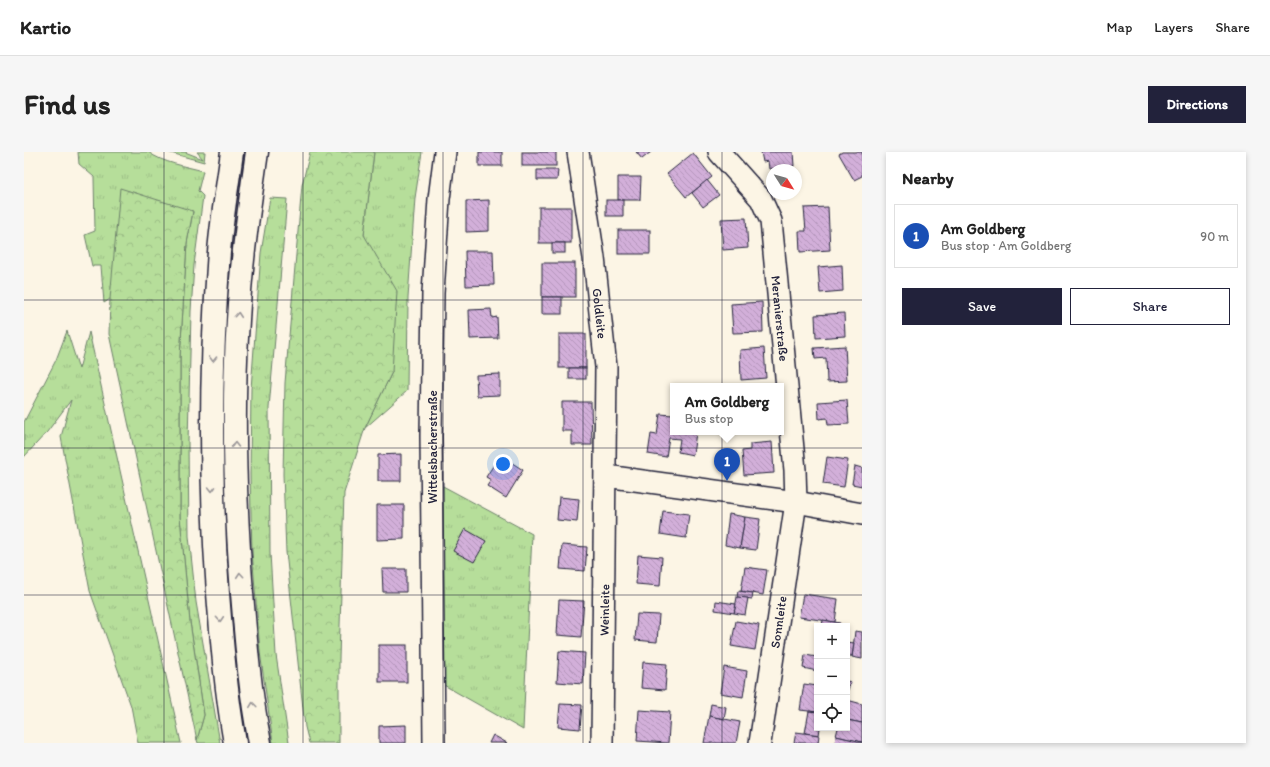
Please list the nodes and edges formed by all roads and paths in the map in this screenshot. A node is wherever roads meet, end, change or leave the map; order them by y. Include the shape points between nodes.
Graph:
1 (216, 152) edge
2 (232, 152) edge
3 (257, 152) edge
4 (445, 152) edge
5 (578, 152) edge
6 (719, 152) edge
7 (218, 265) junction
8 (606, 476) junction
9 (796, 502) junction
10 (862, 514) edge
11 (235, 743) edge
12 (260, 743) edge
13 (434, 743) edge
14 (602, 743) edge
15 (760, 743) edge

1 - 7 highway
2 - 7 highway
12 -> 3 highway via 245,636 237,529 235,419 238,320 245,240
4 - 13 street, Wittelsbacherstraße via 433,293 431,436
5 - 8 street, Goldleite via 594,258 606,367
6 - 9 street, Meranierstraße via 761,199 771,221
7 -> 11 highway via 211,420 213,528 224,665
8 - 9 street
8 - 14 street, Weinleite
9 - 10 street
9 - 15 street, Sonnleite

